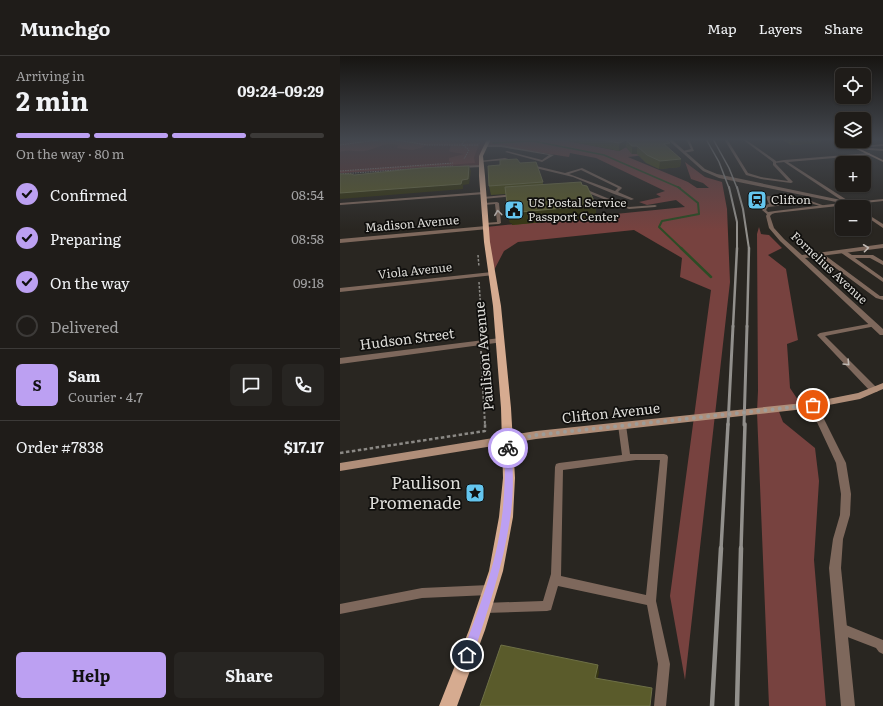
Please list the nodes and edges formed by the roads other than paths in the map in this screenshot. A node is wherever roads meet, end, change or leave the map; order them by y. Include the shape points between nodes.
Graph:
1 (483, 169) edge
2 (546, 169) edge
3 (580, 169) edge
4 (582, 169) edge
5 (703, 169) edge
6 (744, 169) edge
7 (779, 169) edge
8 (797, 169) edge
9 (565, 174) junction
10 (576, 190) edge
11 (615, 193) junction
12 (522, 195) edge
13 (483, 198) junction
14 (632, 199) dead end
15 (844, 200) edge
16 (883, 200) edge
17 (835, 201) edge
18 (871, 201) edge
19 (805, 202) junction
20 (340, 204) edge
21 (771, 205) junction
22 (835, 205) edge
23 (654, 206) dead end
24 (823, 206) junction
25 (768, 214) junction
26 (871, 218) edge
27 (485, 226) junction
28 (883, 226) edge
29 (340, 241) edge
30 (883, 246) edge
31 (842, 251) junction
32 (820, 254) junction
33 (800, 257) junction
34 (850, 257) junction
35 (883, 263) edge
36 (492, 274) junction
37 (883, 280) edge
38 (340, 290) edge
39 (883, 298) edge
40 (874, 325) junction
41 (883, 333) edge
42 (500, 340) junction
43 (340, 361) edge
44 (883, 386) edge
45 (874, 390) junction
46 (813, 405) junction
47 (622, 425) junction
48 (508, 441) junction
49 (626, 458) junction
50 (340, 467) edge
51 (555, 580) junction
52 (489, 590) junction
53 (651, 601) junction
54 (484, 608) junction
55 (340, 609) edge
56 (841, 629) junction
57 (883, 648) edge
58 (448, 706) edge
59 (660, 706) edge
60 (848, 706) edge

1 - 13 main road, Paulison Avenue
2 - 9 lane
3 - 9 lane
4 - 11 lane via 620,188
5 - 17 street via 742,182
6 - 7 lane via 747,174 761,178 790,182
8 - 15 street
9 - 11 lane
10 - 23 lane via 584,190 629,208
11 - 14 lane
12 - 13 lane
13 - 20 street
13 - 27 main road, Paulison Avenue
27 -> 13 lane via 499,223 497,203
16 - 18 street
19 - 21 lane
19 - 21 lane via 768,197
19 - 24 lane
21 - 25 lane via 764,208
22 - 24 street
24 - 25 street
25 - 33 street, Fornelius Avenue via 769,222 776,234
26 - 28 street
27 - 29 street, Madison Avenue
27 - 36 main road, Paulison Avenue
31 -> 30 street
31 - 32 street
31 - 34 lane
32 - 33 street
32 - 39 lane via 878,297
33 - 40 street, Fornelius Avenue
34 - 35 lane via 872,256
34 - 37 lane
36 - 38 street, Viola Avenue
36 - 42 main road, Paulison Avenue
40 - 41 street, Fornelius Avenue
40 -> 45 lane via 820,336
42 - 43 street, Hudson Street
42 - 48 main road, Paulison Avenue
44 - 45 main road, Clifton Avenue
45 - 46 main road, Clifton Avenue via 860,396
46 - 47 main road, Clifton Avenue
46 - 56 street via 841,463 846,494 836,568
47 - 48 main road, Clifton Avenue via 536,435
47 - 49 lane
48 - 50 main road, Clifton Avenue
48 - 52 main road, Paulison Avenue via 506,517 496,571
49 - 51 lane via 559,467
49 - 53 lane via 664,457
51 - 53 lane
51 - 54 lane via 547,606
52 - 54 main road, Paulison Avenue
52 - 55 lane via 422,593
53 - 59 lane via 664,664
54 - 58 main road, Paulison Avenue
56 - 57 lane via 880,644
56 - 60 street

